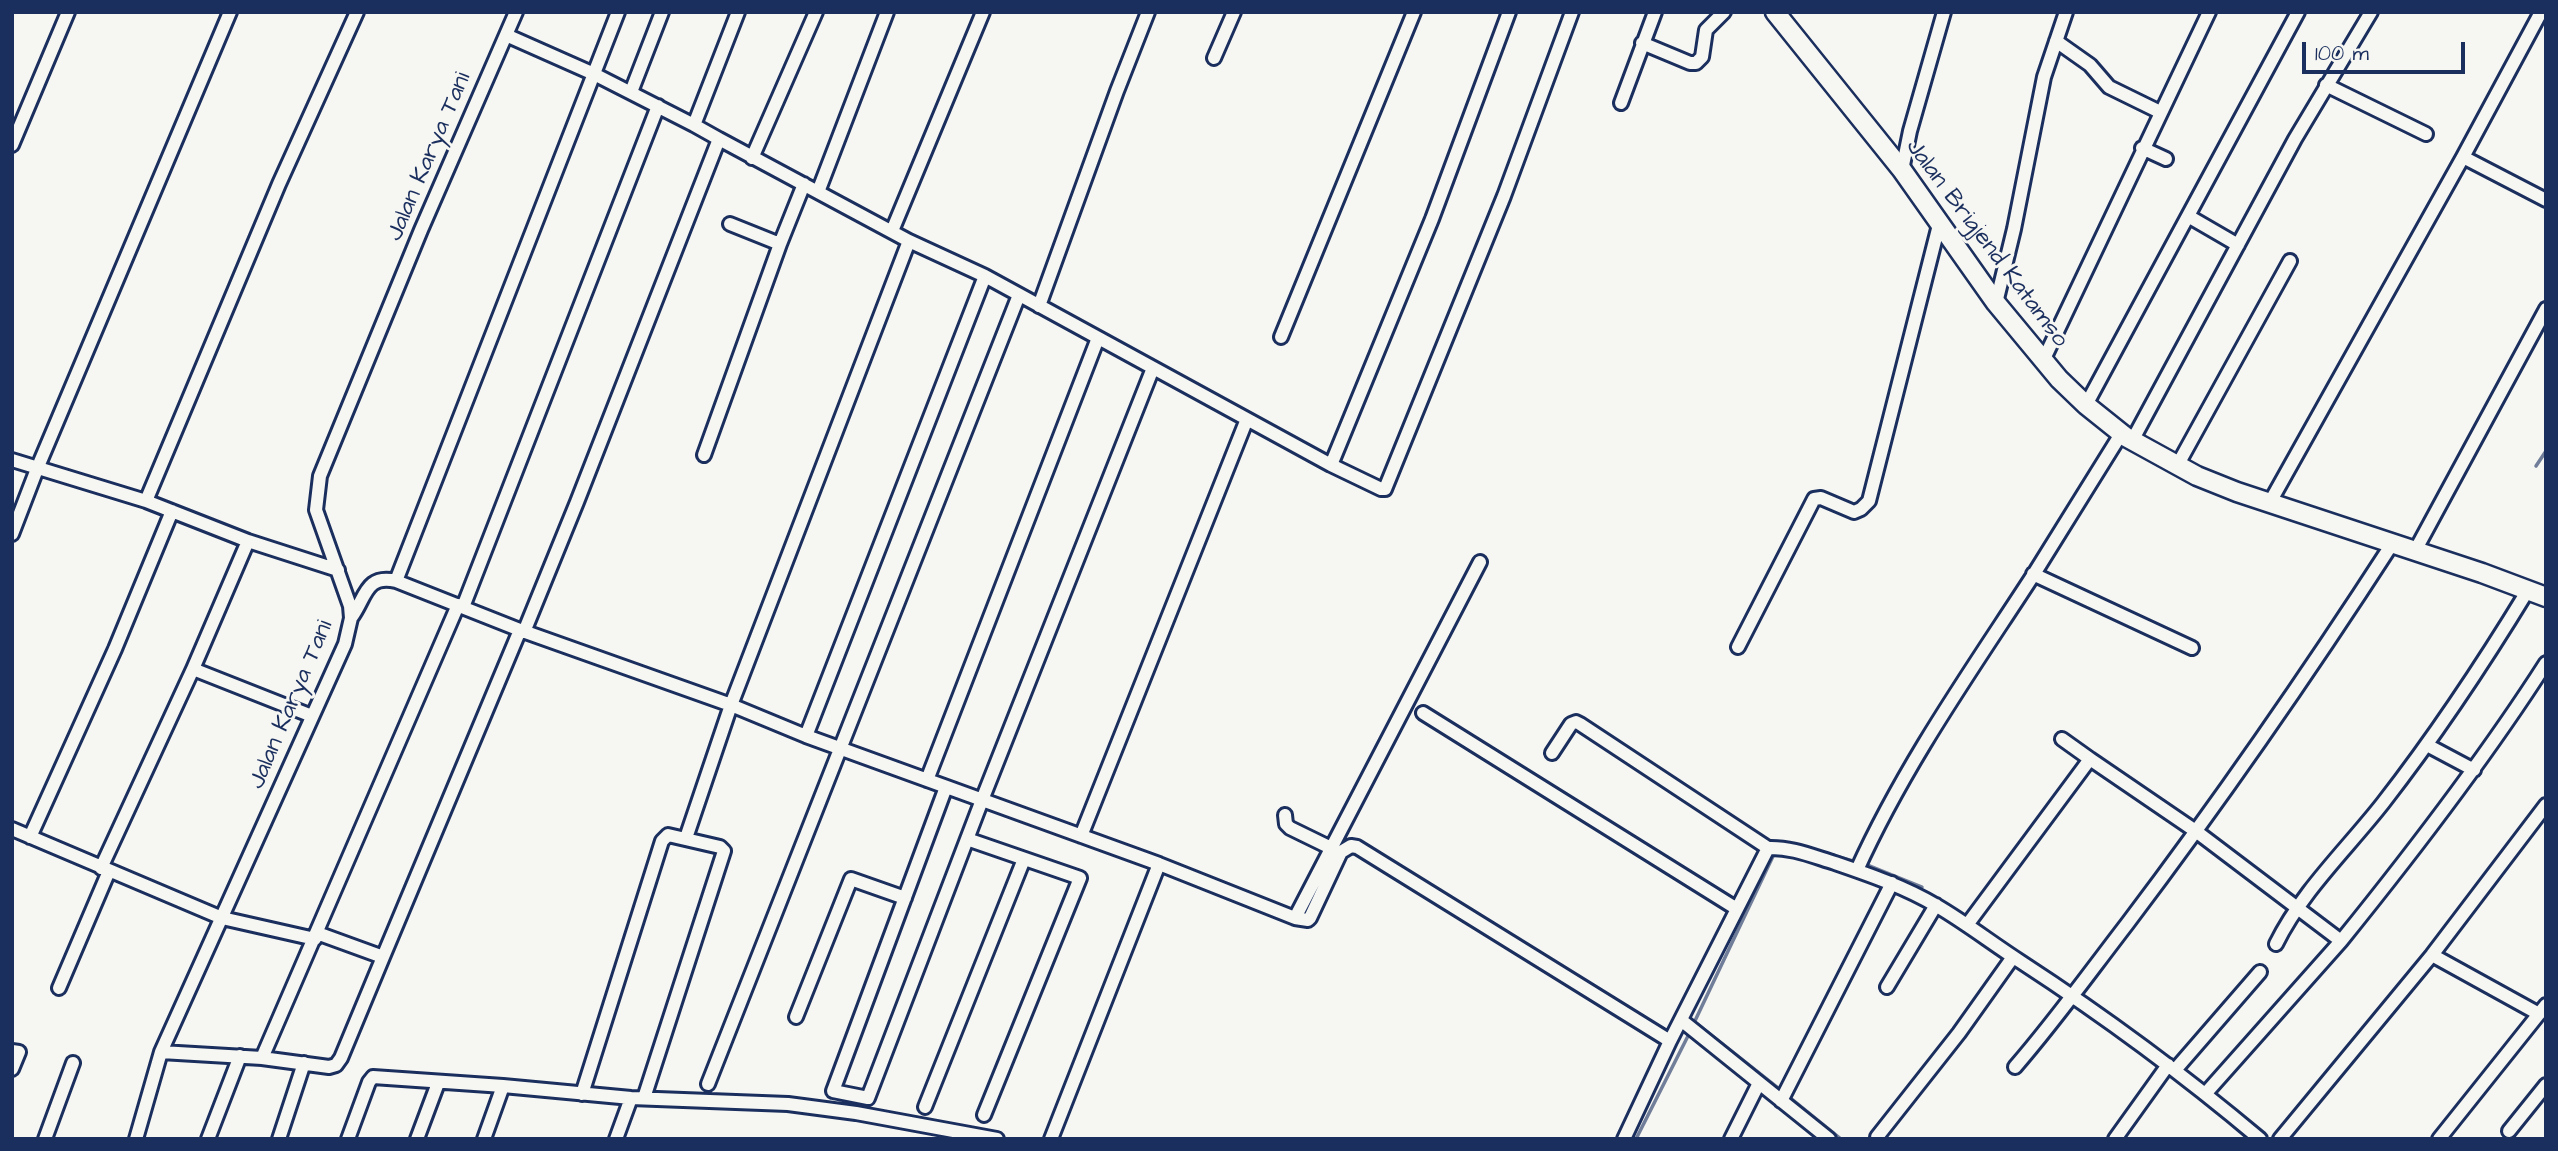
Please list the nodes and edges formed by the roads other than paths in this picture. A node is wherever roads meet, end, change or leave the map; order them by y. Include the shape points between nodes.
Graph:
1 (68, 12) edge
2 (230, 12) edge
3 (357, 12) edge
4 (516, 12) edge
5 (618, 12) edge
6 (662, 12) edge
7 (738, 12) edge
8 (817, 12) edge
9 (887, 12) edge
10 (983, 12) edge
11 (1148, 12) edge
12 (1234, 12) edge
13 (1414, 12) edge
14 (1509, 12) edge
15 (1572, 12) edge
16 (1655, 12) edge
17 (1724, 12) edge
18 (1775, 12) edge
19 (1944, 12) edge
20 (2067, 12) edge
21 (2209, 12) edge
22 (2298, 12) edge
23 (2371, 12) edge
24 (2541, 12) edge
25 (506, 35) junction
26 (2056, 41) junction
27 (1642, 43) junction
28 (1214, 58) dead end
29 (594, 74) junction
30 (2326, 85) junction
31 (631, 92) junction
32 (1621, 103) dead end
33 (658, 106) junction
34 (2160, 112) junction
35 (694, 125) junction
36 (2426, 134) dead end
37 (719, 139) junction
38 (12, 145) edge
39 (2143, 148) junction
40 (2463, 157) junction
41 (752, 158) junction
42 (2166, 159) dead end
43 (1902, 170) junction
44 (804, 184) junction
45 (818, 192) junction
46 (2546, 200) edge
47 (2188, 216) junction
48 (730, 224) dead end
49 (1938, 225) junction
50 (892, 231) junction
51 (909, 241) junction
52 (780, 244) junction
53 (2238, 245) junction
54 (2290, 261) dead end
55 (985, 276) junction
56 (1019, 295) junction
57 (1996, 303) junction
58 (1039, 306) junction
59 (2546, 309) edge
60 (1281, 337) dead end
61 (1098, 338) junction
62 (2043, 361) junction
63 (1153, 368) junction
64 (2086, 405) junction
65 (1247, 419) junction
66 (2127, 437) junction
67 (704, 454) dead end
68 (12, 460) edge
69 (1331, 466) junction
70 (2177, 466) junction
71 (37, 469) junction
72 (146, 501) junction
73 (2269, 504) junction
74 (172, 511) junction
75 (12, 534) edge
76 (248, 541) junction
77 (2392, 544) junction
78 (2415, 551) junction
79 (1480, 562) dead end
80 (338, 570) junction
81 (2033, 574) junction
82 (396, 581) junction
83 (2528, 590) junction
84 (2546, 597) edge
85 (460, 606) junction
86 (351, 618) junction
87 (522, 631) junction
88 (1738, 647) dead end
89 (2192, 648) dead end
90 (2546, 663) edge
91 (193, 669) junction
92 (731, 705) junction
93 (1423, 713) dead end
94 (312, 716) junction
95 (806, 736) junction
96 (2062, 739) dead end
97 (2427, 745) junction
98 (841, 749) junction
99 (1552, 753) dead end
100 (2090, 759) junction
101 (2474, 769) junction
102 (928, 780) junction
103 (946, 787) junction
104 (982, 800) junction
105 (2546, 805) edge
106 (1285, 816) dead end
107 (12, 829) edge
108 (2197, 832) junction
109 (1081, 836) junction
110 (30, 837) junction
111 (686, 838) junction
112 (967, 839) junction
113 (1331, 848) junction
114 (1768, 848) junction
115 (1024, 859) junction
116 (1159, 864) junction
117 (1860, 864) junction
118 (105, 869) junction
119 (1892, 883) junction
120 (905, 898) junction
121 (1937, 905) junction
122 (2297, 907) junction
123 (1737, 909) junction
124 (222, 918) junction
125 (1295, 918) junction
126 (1967, 925) junction
127 (316, 936) junction
128 (2341, 941) junction
129 (2276, 944) dead end
130 (2432, 955) junction
131 (383, 957) junction
132 (2013, 957) junction
133 (2260, 972) dead end
134 (1887, 987) dead end
135 (59, 988) dead end
136 (2073, 995) junction
137 (2542, 1009) edge
138 (796, 1017) dead end
139 (1681, 1020) junction
140 (1670, 1041) junction
141 (12, 1051) edge
142 (161, 1052) junction
143 (240, 1056) junction
144 (262, 1058) junction
145 (73, 1063) dead end
146 (304, 1063) junction
147 (2015, 1067) dead end
148 (2171, 1068) junction
149 (12, 1069) edge
150 (438, 1083) junction
151 (1759, 1083) junction
152 (708, 1084) dead end
153 (503, 1086) junction
154 (2546, 1086) edge
155 (2206, 1093) junction
156 (582, 1094) junction
157 (638, 1098) junction
158 (1781, 1101) junction
159 (925, 1107) dead end
160 (985, 1115) dead end
161 (2509, 1131) dead end
162 (1877, 1137) dead end
163 (45, 1139) edge
164 (136, 1139) edge
165 (208, 1139) edge
166 (279, 1139) edge
167 (348, 1139) edge
168 (417, 1139) edge
169 (484, 1139) edge
170 (616, 1139) edge
171 (997, 1139) edge
172 (1051, 1139) edge
173 (1624, 1139) edge
174 (1731, 1139) edge
175 (1829, 1139) edge
176 (2115, 1139) edge
177 (2260, 1139) edge
178 (2280, 1139) edge
179 (2439, 1139) edge

1 - 38 street
2 - 71 street
3 - 72 street
4 - 25 street, Jalan Karya Tani
5 - 29 street
6 - 31 street
7 - 35 street
8 - 41 street
9 - 45 street
10 - 50 street
11 - 58 street
12 - 28 street
13 - 60 street
14 - 69 street via 1432,219
15 - 69 street via 1504,197 1388,486 1381,489
16 - 27 street
17 - 27 street via 1706,30 1702,57 1696,63
18 - 43 highway, Jalan Brigjend Katamso
19 - 43 street
20 - 26 street
21 - 34 street
22 - 47 street
23 - 30 street
24 - 40 street
25 - 29 street
25 - 80 street, Jalan Karya Tani via 320,476 317,510
26 - 34 street via 2090,65 2109,87
26 - 57 street via 2044,77
27 - 32 street
29 - 31 street
29 - 82 street
30 - 36 street
30 - 53 street
31 - 33 street
33 - 35 street
33 - 85 street
34 - 39 street
35 - 37 street
37 - 41 street
37 - 87 street
39 - 42 street
39 - 62 street
40 - 46 street
40 - 73 street
41 - 44 street
43 - 49 highway, Jalan Brigjend Katamso
44 - 45 street
44 - 52 street
45 - 50 street
47 - 53 street
47 - 64 street
48 - 52 street
49 - 57 highway, Jalan Brigjend Katamso
49 - 88 street via 1869,501 1854,512 1814,499
50 - 51 street
51 - 55 street
51 - 92 street
52 - 67 street
53 - 66 street
54 - 70 street
55 - 56 street
55 - 95 street
56 - 58 street
56 - 98 street
57 - 62 highway, Jalan Brigjend Katamso
58 - 61 street
59 - 78 street
61 - 63 street
61 - 102 street
62 - 64 highway, Jalan Brigjend Katamso
63 - 65 street
63 - 104 street
64 - 66 highway, Jalan Brigjend Katamso
65 - 69 street
65 - 109 street
66 - 70 highway, Jalan Brigjend Katamso
66 - 81 street
68 - 71 street
70 - 73 highway, Jalan Brigjend Katamso
71 - 72 street
71 - 75 street
72 - 74 street
73 - 77 highway, Jalan Brigjend Katamso
74 - 76 street
74 - 110 street
76 - 80 street
76 - 91 street
77 - 78 highway, Jalan Brigjend Katamso
77 - 108 street
78 - 83 highway, Jalan Brigjend Katamso
79 - 113 street
80 - 86 street, Jalan Karya Tani
81 - 89 street
81 - 117 street via 1929,733
82 - 85 street
82 - 86 street via 372,584
83 - 84 highway, Jalan Brigjend Katamso
83 - 97 street
85 - 87 street
85 - 127 street
86 - 94 street, Jalan Karya Tani via 345,644
87 - 92 street
87 - 131 street
90 - 101 street
91 - 94 street
91 - 118 street
92 - 95 street
92 - 111 street
93 - 123 street
94 - 124 street, Jalan Karya Tani
95 - 98 street
96 - 100 street
97 - 101 street
97 - 122 street
98 - 102 street
98 - 152 street
99 - 114 street via 1576,722
100 - 108 street
100 - 126 street
101 - 128 street
102 - 103 street
103 - 104 street
103 - 120 street
104 - 109 street
104 - 112 street
105 - 130 street
106 - 113 street via 1290,828
107 - 110 street
108 - 122 street
108 - 136 street
109 - 116 street
110 - 118 street
111 - 156 street via 668,835 662,839
111 - 157 street via 720,847 723,855
112 - 115 street
112 - 120 street via 868,1098 833,1091
113 - 125 street
114 - 117 street
114 - 123 street
115 - 159 street
115 - 160 street via 1080,878
116 - 125 street
116 - 172 street
117 - 119 street
118 - 124 street
118 - 135 street
119 - 121 street
119 - 158 street
120 - 138 street via 851,879
121 - 126 street
121 - 134 street
122 - 128 street
122 - 129 street
123 - 139 street
124 - 127 street
124 - 142 street, Jalan Karya Tani
125 - 140 street via 1310,918 1340,852 1357,847
126 - 132 street
127 - 131 street
127 - 144 street
128 - 155 street
130 - 137 street
130 - 178 street
131 - 146 street via 338,1062 329,1066
132 - 136 street
132 - 162 street
133 - 148 street
136 - 147 street
136 - 148 street
137 - 179 street
139 - 140 street
139 - 151 street
140 - 173 street
141 - 149 street via 19,1052
142 - 143 street
142 - 164 street, Jalan Karya Tani
143 - 144 street
143 - 165 street
144 - 146 street
145 - 163 street
146 - 166 street
148 - 155 street
148 - 176 street
150 - 153 street
150 - 167 street via 371,1079
150 - 168 street
151 - 158 street
151 - 174 street
153 - 156 street
153 - 169 street
154 - 161 street
155 - 177 street
156 - 157 street
157 - 170 street
157 - 171 street via 801,1106
158 - 175 street

